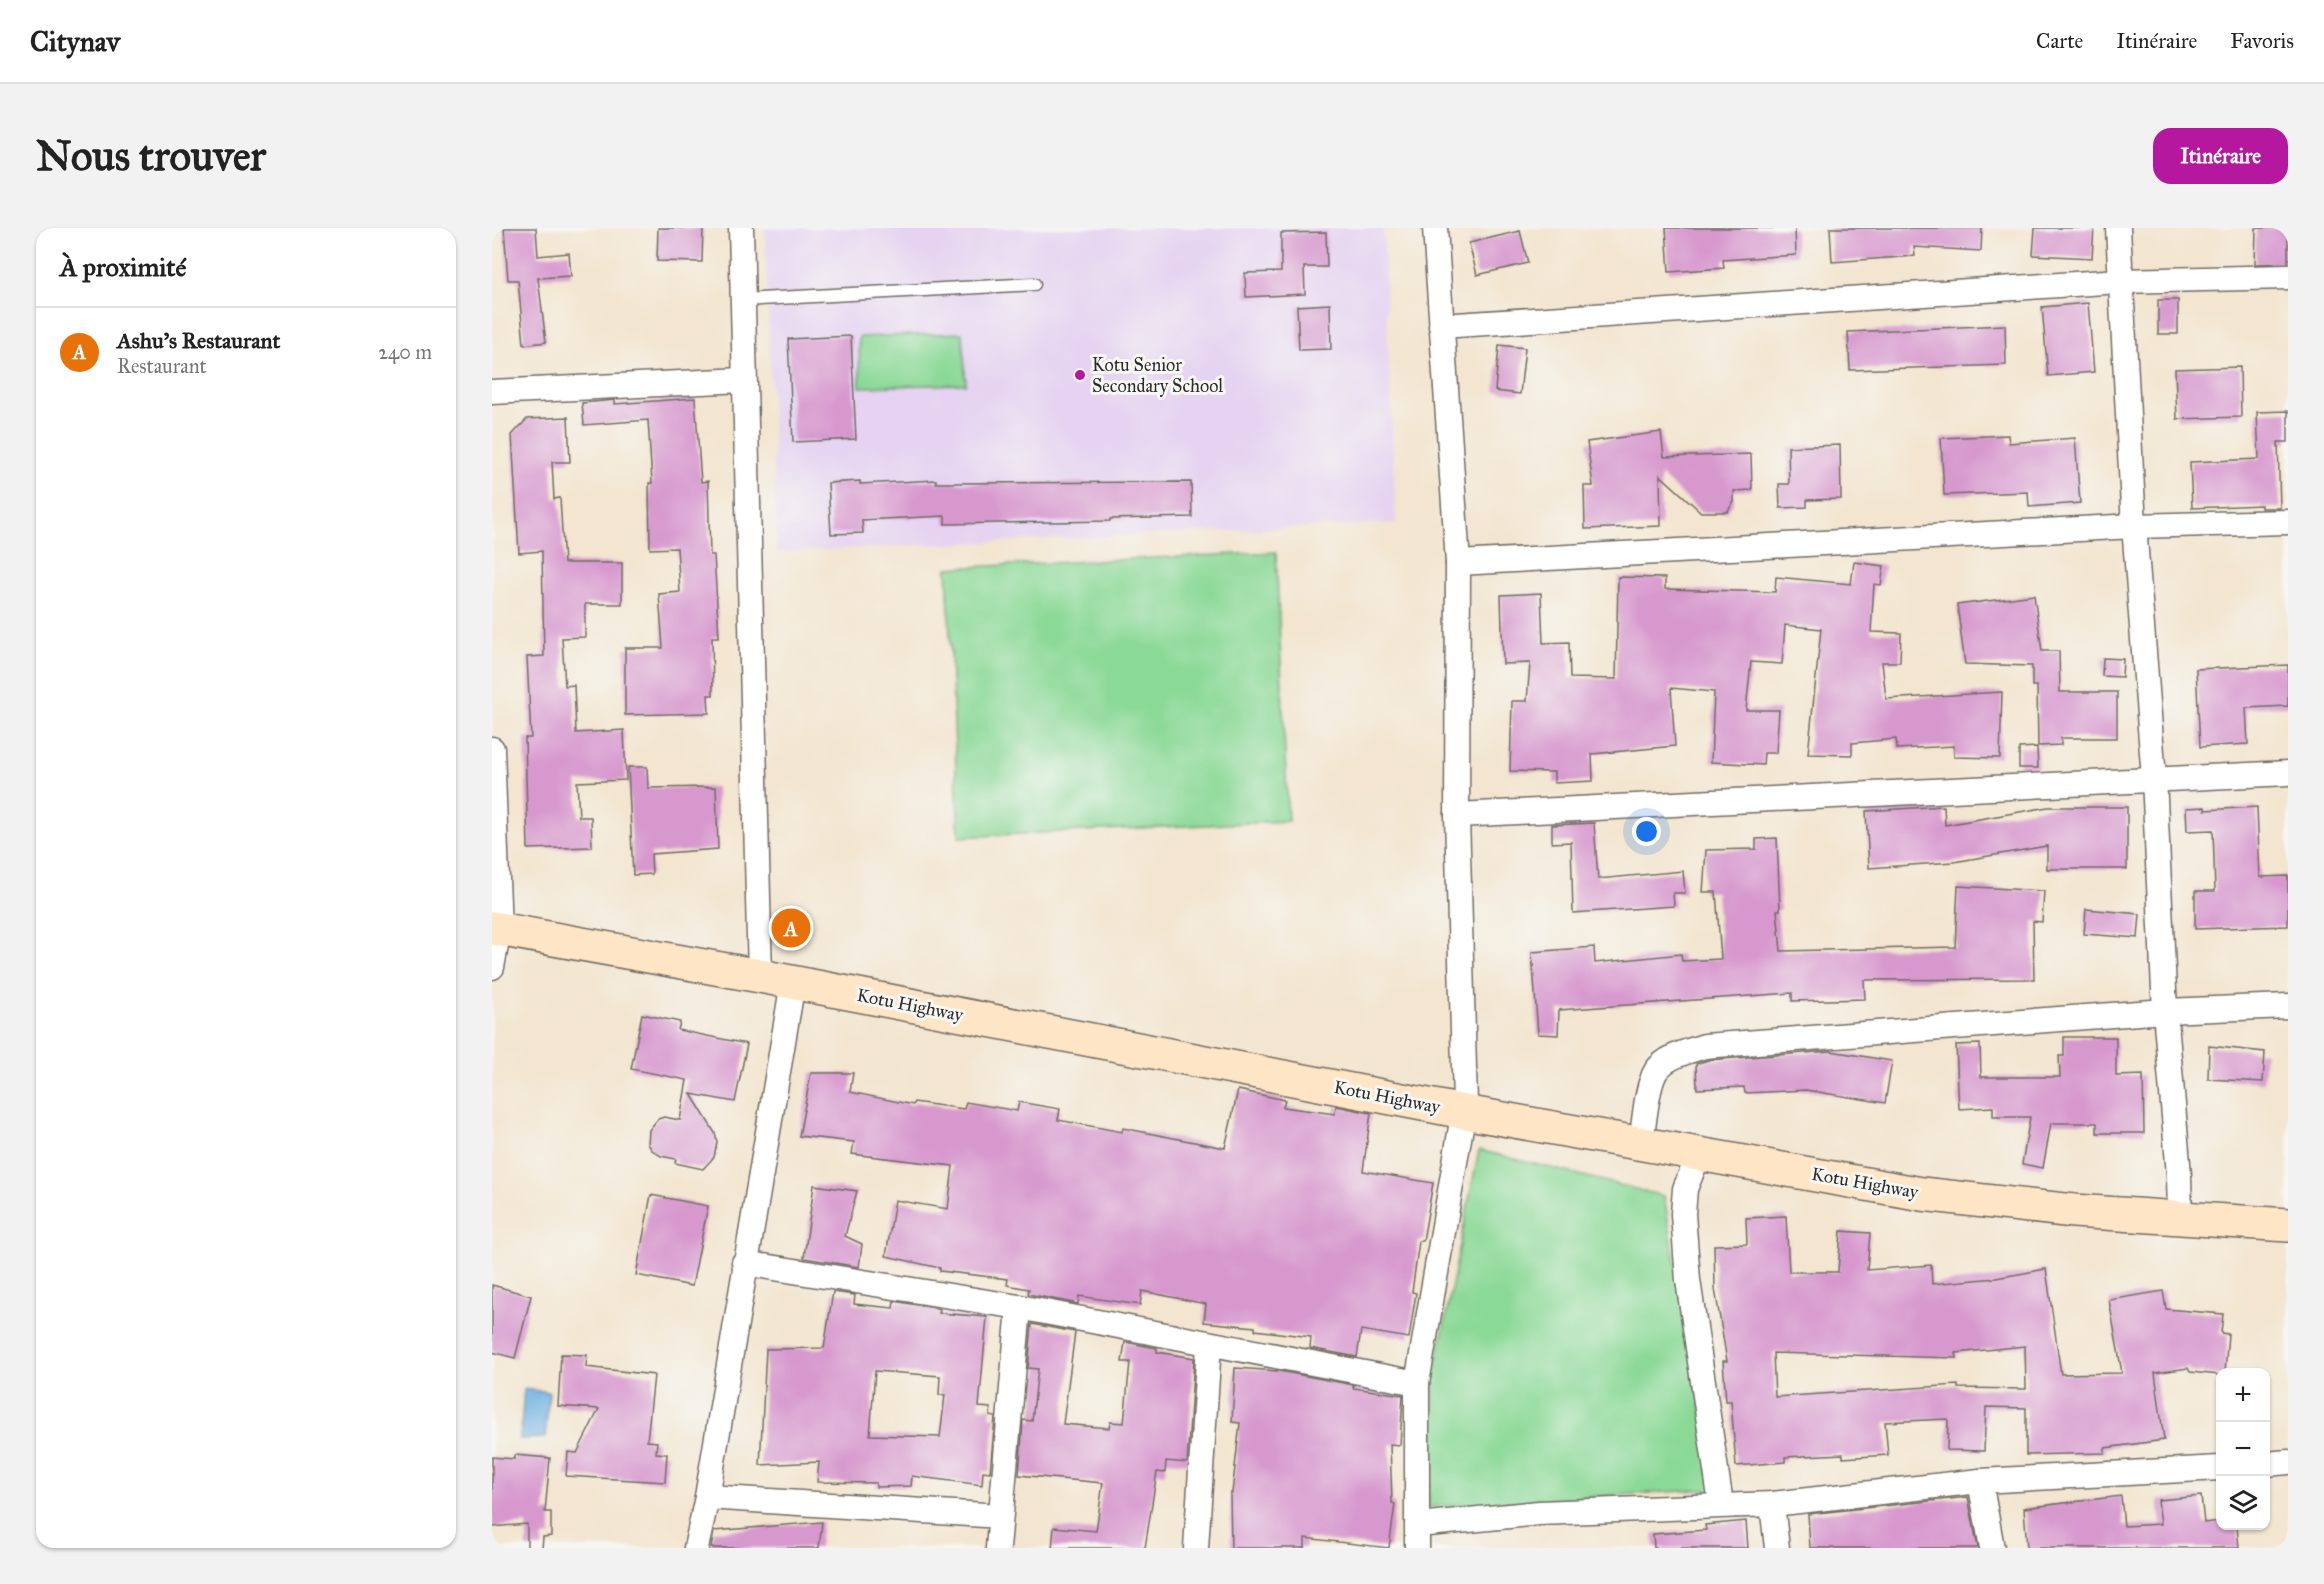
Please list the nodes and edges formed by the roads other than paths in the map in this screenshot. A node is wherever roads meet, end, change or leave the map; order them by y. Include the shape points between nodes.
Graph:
1 (741, 228) edge
2 (1436, 228) edge
3 (2118, 228) edge
4 (2288, 277) edge
5 (2120, 281) junction
6 (1034, 284) dead end
7 (742, 300) junction
8 (1441, 326) junction
9 (744, 380) junction
10 (492, 392) edge
11 (2288, 522) edge
12 (2134, 526) junction
13 (1458, 563) junction
14 (492, 749) edge
15 (2288, 773) edge
16 (2154, 778) junction
17 (1457, 815) junction
18 (496, 929) edge
19 (492, 967) edge
20 (760, 976) junction
21 (793, 982) junction
22 (2288, 1006) edge
23 (2165, 1011) junction
24 (1464, 1112) junction
25 (1641, 1144) junction
26 (1699, 1154) junction
27 (2180, 1220) junction
28 (2288, 1225) edge
29 (744, 1263) junction
30 (1019, 1307) junction
31 (1209, 1345) junction
32 (1417, 1383) junction
33 (2288, 1462) edge
34 (2270, 1464) edge
35 (2216, 1468) edge
36 (1980, 1481) junction
37 (708, 1497) junction
38 (1721, 1504) junction
39 (1772, 1504) junction
40 (1000, 1516) junction
41 (1418, 1537) edge
42 (696, 1548) edge
43 (998, 1548) edge
44 (1196, 1548) edge
45 (1777, 1548) edge
46 (1992, 1548) edge

1 - 7 street
2 - 8 street
3 - 5 street
4 - 5 street
5 - 8 street
5 - 12 street
6 - 7 lane
7 - 9 street
8 - 13 street
9 - 10 street
9 - 20 street
11 - 12 street
12 - 13 street
12 - 16 street
13 - 17 street
14 - 18 street
15 - 16 street
16 - 17 street
16 - 23 street
17 - 24 street
18 - 19 street
18 - 20 street, Kotu Highway
20 - 21 street, Kotu Highway
21 - 24 street, Kotu Highway
21 - 29 street
22 - 23 street
23 - 25 street via 1705,1046 1680,1053 1656,1071
23 - 27 street
24 - 25 street, Kotu Highway
24 - 32 street
25 - 26 street, Kotu Highway
26 - 27 street, Kotu Highway via 1922,1194
26 - 38 street via 1685,1189 1683,1214 1688,1280
27 - 28 street, Kotu Highway
29 - 30 street
29 - 37 street
30 - 31 street
30 - 40 street
31 - 32 street
31 - 44 street
32 - 41 street
33 - 34 street
35 - 36 street
36 - 39 street
36 - 46 street
37 - 40 street
37 - 42 street
38 - 39 street
38 - 41 street via 1539,1513
39 - 45 street
40 - 43 street

